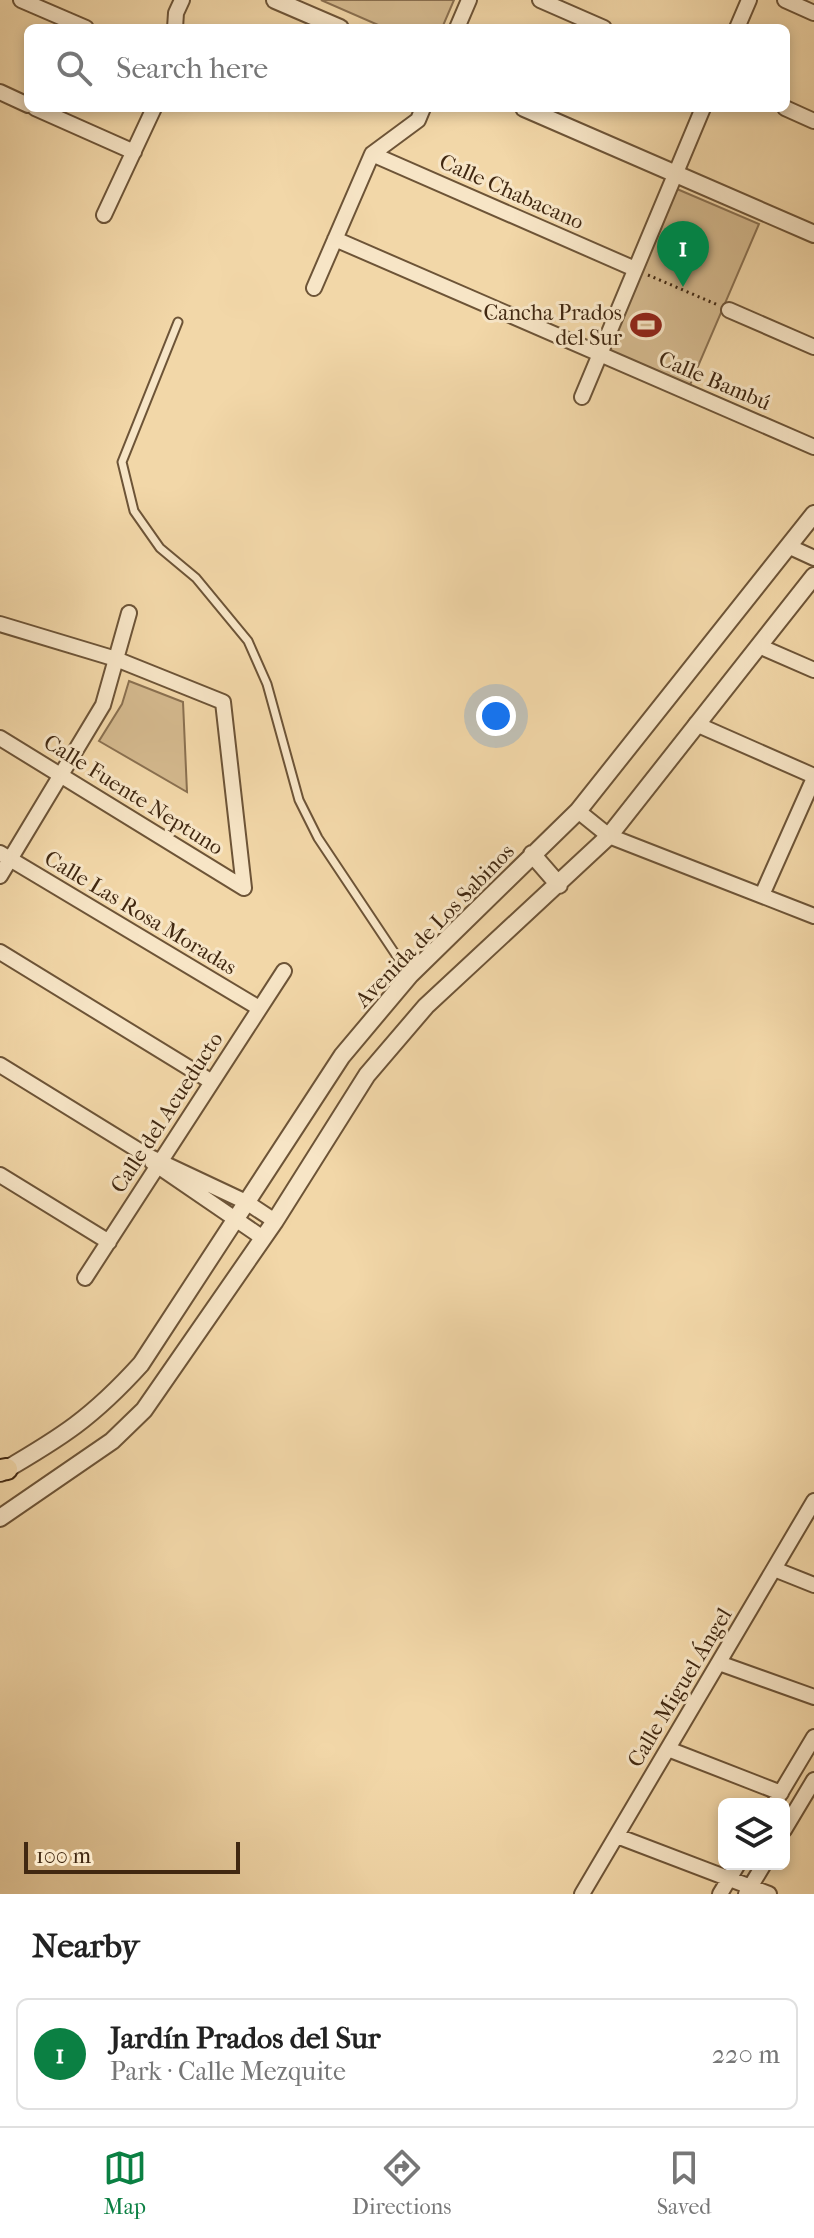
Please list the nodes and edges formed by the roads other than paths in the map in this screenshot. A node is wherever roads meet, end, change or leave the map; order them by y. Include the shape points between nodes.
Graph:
1 (21, 0) edge
2 (182, 0) edge
3 (275, 0) edge
4 (469, 0) edge
5 (540, 0) edge
6 (749, 0) edge
7 (785, 0) edge
8 (814, 13) edge
9 (77, 24) edge
10 (175, 24) edge
11 (331, 24) edge
12 (459, 24) edge
13 (595, 24) edge
14 (739, 24) edge
15 (0, 92) edge
16 (24, 103) edge
17 (790, 110) edge
18 (44, 112) edge
19 (152, 112) edge
20 (421, 112) edge
21 (533, 112) edge
22 (701, 112) edge
23 (814, 121) edge
24 (134, 152) junction
25 (372, 154) junction
26 (676, 174) junction
27 (104, 215) dead end
28 (814, 234) edge
29 (335, 239) junction
30 (635, 269) junction
31 (314, 288) dead end
32 (729, 310) road end
33 (178, 322) dead end
34 (814, 347) edge
35 (600, 354) junction
36 (582, 397) dead end
37 (814, 447) edge
38 (814, 514) edge
39 (790, 547) junction
40 (814, 558) edge
41 (814, 576) edge
42 (129, 613) dead end
43 (0, 624) edge
44 (759, 646) junction
45 (116, 659) junction
46 (814, 670) edge
47 (696, 724) junction
48 (0, 738) edge
49 (63, 776) junction
50 (814, 777) edge
51 (578, 811) junction
52 (609, 836) junction
53 (532, 854) junction
54 (5, 856) edge
55 (0, 876) edge
56 (559, 885) junction
57 (762, 895) junction
58 (814, 916) edge
59 (0, 952) edge
60 (284, 971) dead end
61 (410, 975) junction
62 (259, 1008) junction
63 (0, 1065) edge
64 (212, 1082) junction
65 (159, 1164) junction
66 (0, 1175) edge
67 (246, 1202) junction
68 (234, 1220) junction
69 (275, 1221) junction
70 (263, 1238) junction
71 (109, 1242) junction
72 (85, 1278) dead end
73 (2, 1471) edge
74 (814, 1501) edge
75 (0, 1518) edge
76 (774, 1569) junction
77 (814, 1585) edge
78 (719, 1663) junction
79 (814, 1697) edge
80 (814, 1737) edge
81 (668, 1749) junction
82 (814, 1780) edge
83 (777, 1798) edge
84 (808, 1803) edge
85 (790, 1823) edge
86 (617, 1836) junction
87 (734, 1870) edge
88 (760, 1870) edge
89 (729, 1879) junction
90 (748, 1890) edge
91 (582, 1894) edge
92 (720, 1894) edge
93 (769, 1894) edge

1 - 9 street
2 - 10 street
3 - 11 street
4 - 12 street
5 - 13 street
6 - 14 street
7 - 8 street
15 - 16 street
17 - 23 street
18 - 24 street
19 - 24 street
20 - 25 street
21 - 26 street
22 - 26 street
24 - 27 street
25 - 29 street
25 - 30 street, Calle Chabacano
26 - 28 street
26 - 30 street
29 - 31 street
29 - 35 street, Calle Bambú
30 - 35 street
32 - 34 street
33 - 61 lane via 122,462 134,511 160,548 196,578 248,641 267,684 299,800 318,838
35 - 36 street
35 - 37 street, Calle Bambú
38 - 39 street, Avenida de Los Sabinos
39 - 40 street
39 - 51 street, Avenida de Los Sabinos
41 - 44 street
42 - 45 street
43 - 45 street
44 - 46 street
44 - 47 street
45 - 49 street via 103,705
45 - 49 street, Calle Fuente Neptuno via 223,702 244,888
47 - 50 street
47 - 52 street
48 - 49 street, Calle Fuente Neptuno
49 - 54 street
50 - 57 street
51 - 52 street
51 - 53 street, Avenida de Los Sabinos
52 - 56 street
52 - 57 street
53 - 56 street
53 - 61 street, Avenida de Los Sabinos
54 - 55 street
54 - 62 street, Calle Las Rosa Moradas
56 - 69 street via 426,1006 367,1075
57 - 58 street
59 - 64 street
60 - 62 street, Calle del Acueducto
61 - 67 street, Avenida de Los Sabinos via 342,1056
62 - 64 street, Calle del Acueducto
63 - 65 street
64 - 65 street, Calle del Acueducto
65 - 67 street
65 - 68 street
65 - 71 street, Calle del Acueducto
66 - 71 street
67 - 68 street, Avenida de Los Sabinos
67 - 69 street
68 - 70 street
68 - 73 street, Avenida de Los Sabinos via 141,1364 103,1406 60,1440
69 - 70 street
70 - 75 street via 144,1410 89,1459
71 - 72 street, Calle del Acueducto
74 - 76 street, Calle Miguel Ángel
76 - 77 street
76 - 78 street, Calle Miguel Ángel
78 - 79 street
78 - 81 street, Calle Miguel Ángel
80 - 83 street
81 - 83 street
81 - 86 street, Calle Miguel Ángel
82 - 84 street
84 - 85 street
86 - 89 street
86 - 91 street, Calle Miguel Ángel
87 - 89 street
88 - 90 street
89 - 90 street
89 - 92 street
90 - 93 street

